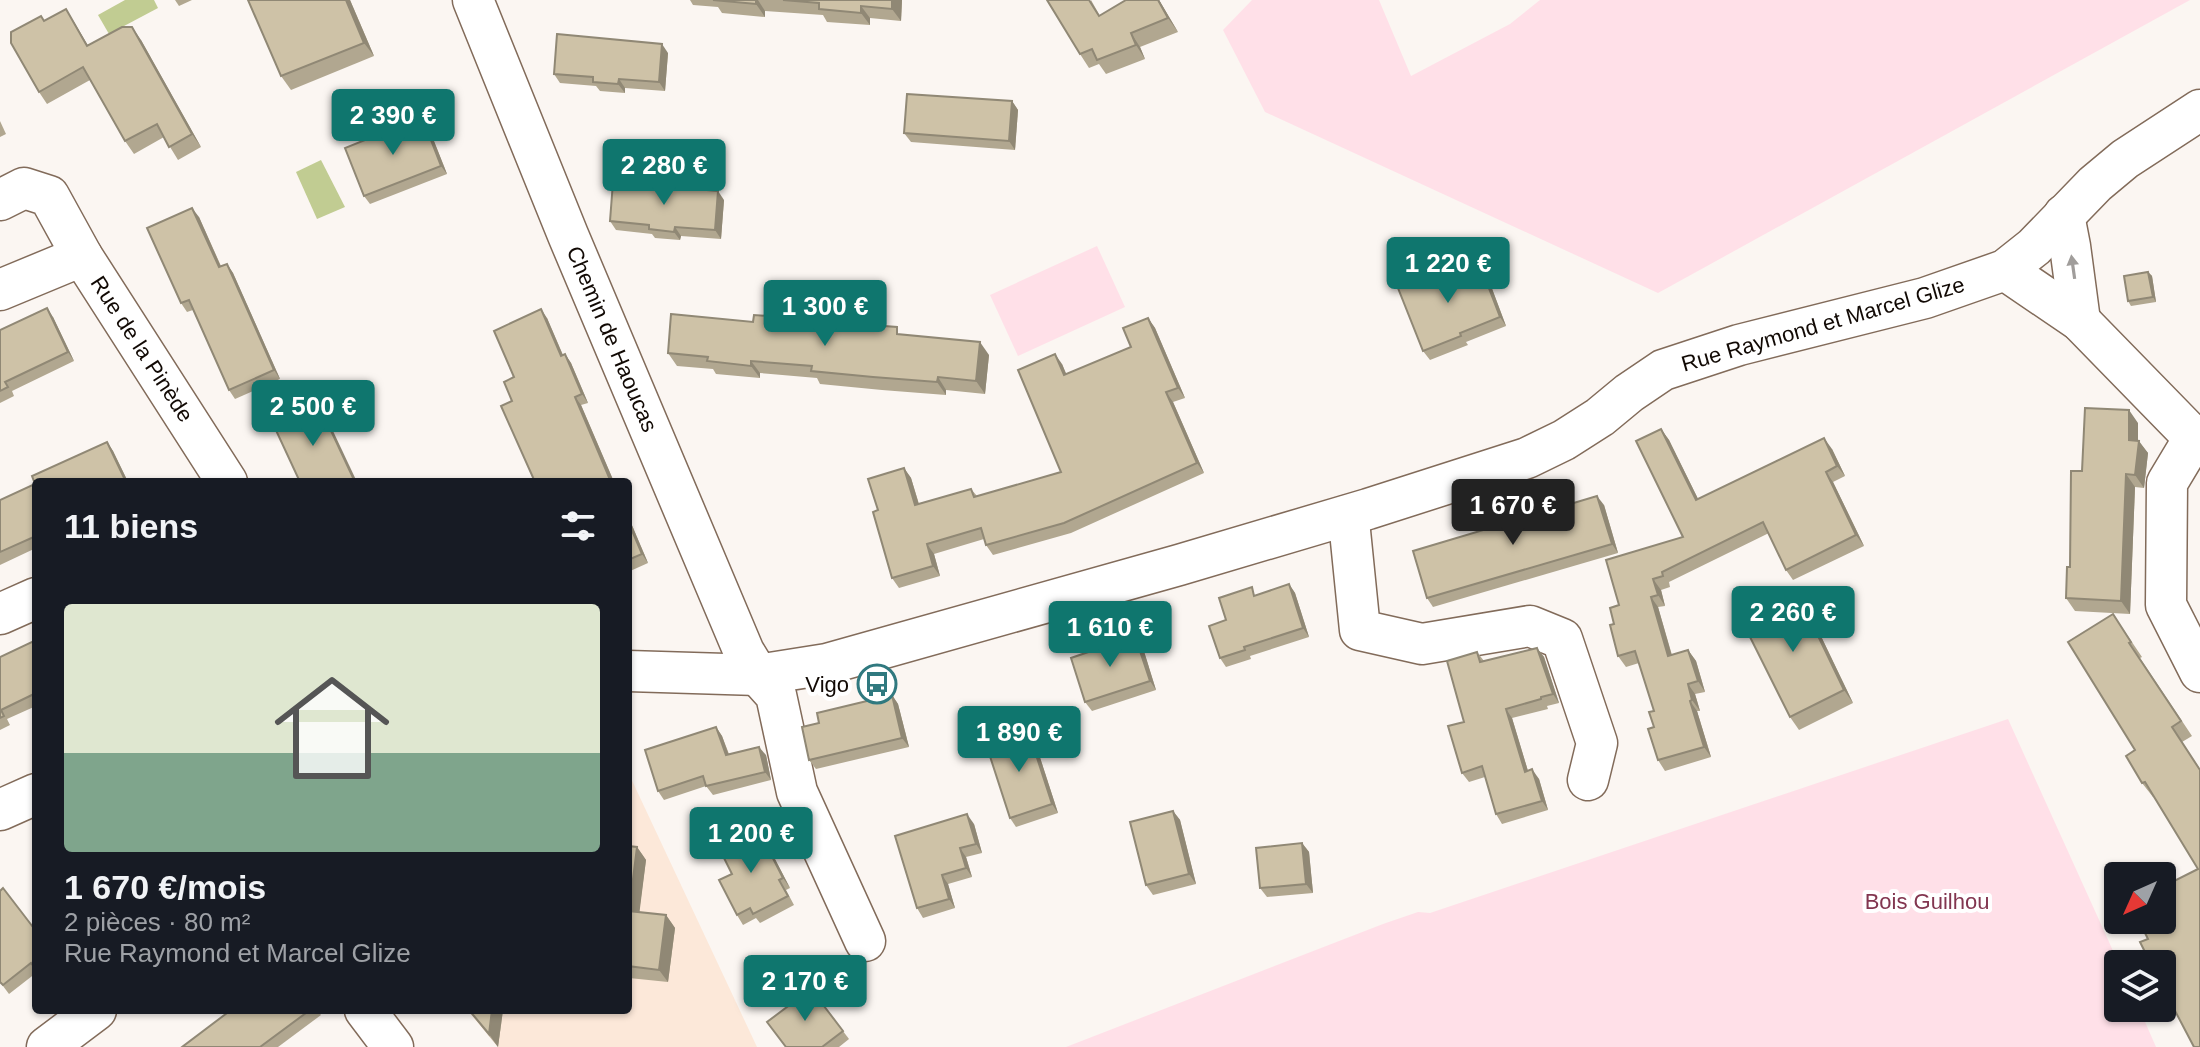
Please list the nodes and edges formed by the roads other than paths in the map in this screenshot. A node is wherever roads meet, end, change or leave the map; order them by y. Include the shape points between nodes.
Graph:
1 (473, 0) edge
2 (2200, 110) edge
3 (0, 200) edge
4 (2064, 215) junction
5 (82, 256) junction
6 (2005, 270) junction
7 (0, 290) edge
8 (2080, 321) junction
9 (2197, 441) edge
10 (224, 478) edge
11 (1346, 516) junction
12 (32, 600) edge
13 (0, 614) edge
14 (632, 671) edge
15 (2200, 672) edge
16 (758, 675) junction
17 (1588, 780) dead end
18 (32, 796) edge
19 (0, 810) edge
20 (865, 941) dead end
21 (91, 1014) edge
22 (368, 1014) edge
23 (47, 1047) edge
24 (393, 1047) edge

1 - 16 street, Chemin de Haoucas
2 - 4 street, Rue Raymond et Marcel Glize via 2125,159
3 - 5 street, Rue de la Pinède via 24,188 49,196
4 - 6 street, Rue Raymond et Marcel Glize
8 -> 4 street
5 - 7 street, Rue de la Pinède
5 - 10 street, Rue de la Pinède
6 - 8 street
6 - 11 street, Rue Raymond et Marcel Glize via 1925,298 1663,370 1600,417 1527,458
8 - 9 street
9 - 15 street via 2167,483 2166,605
11 - 16 street, Rue Raymond et Marcel Glize via 877,652
11 - 17 street via 1360,630 1422,644 1530,626 1562,639 1597,743
12 - 13 street
14 - 16 street, Rue Raymond et Marcel Glize
16 - 20 street, Chemin de Haoucas via 776,695 797,792
18 - 19 street
21 - 23 street
22 - 24 street

